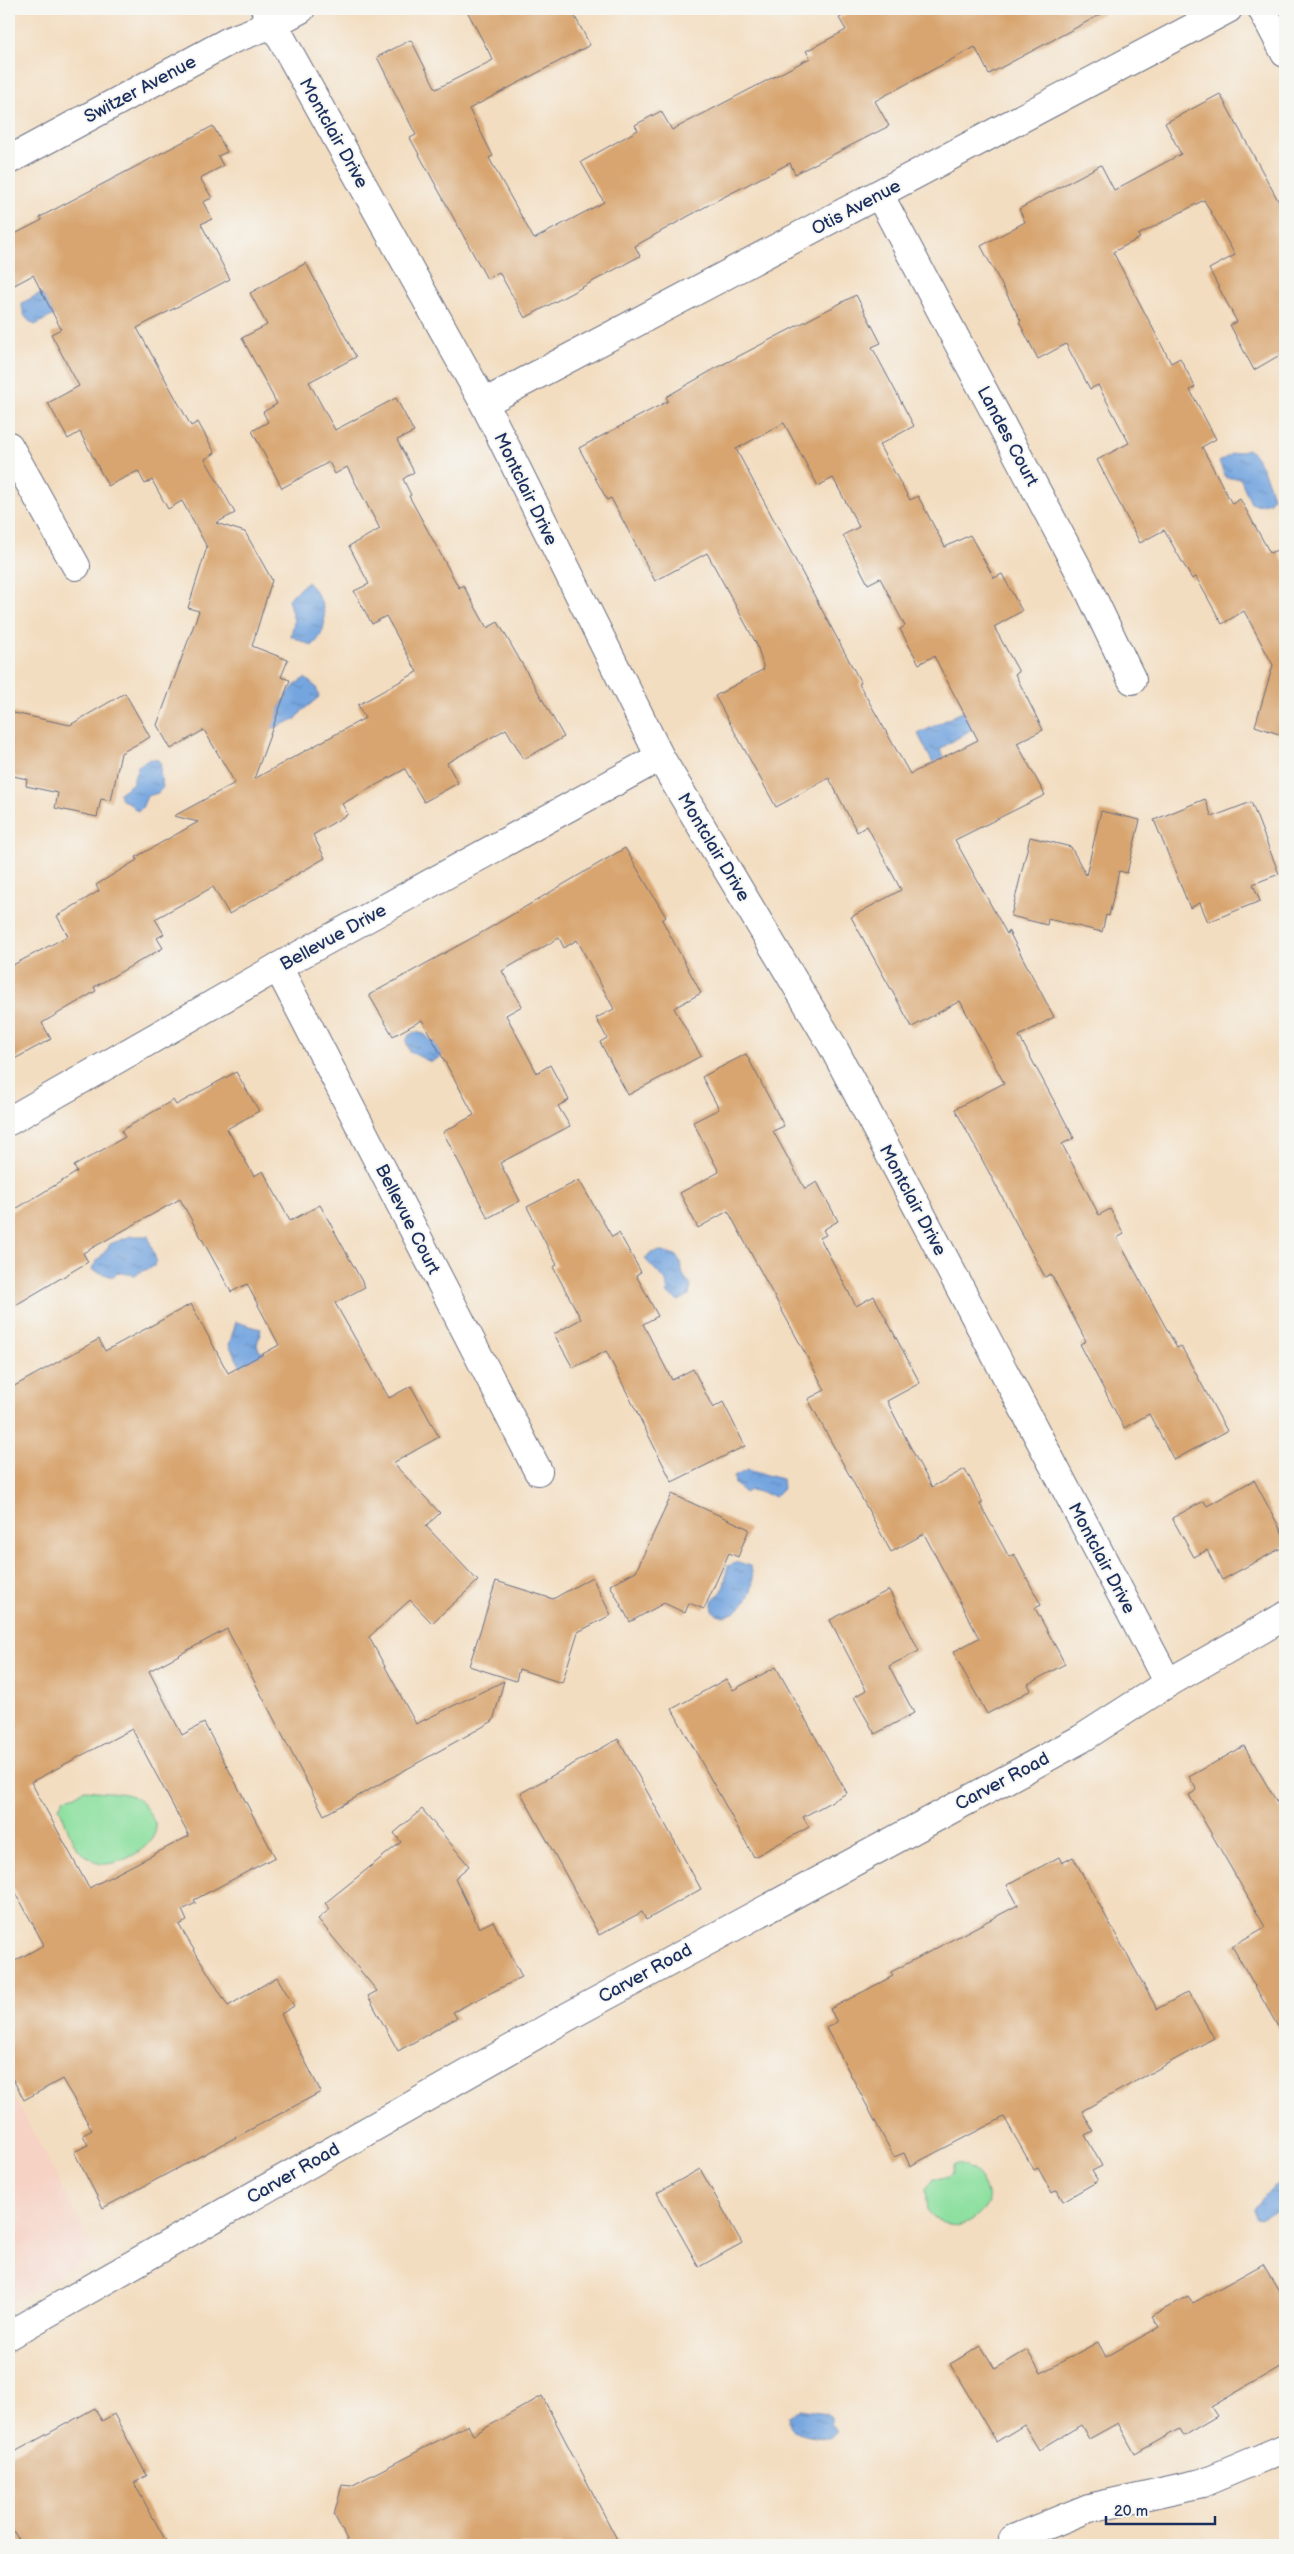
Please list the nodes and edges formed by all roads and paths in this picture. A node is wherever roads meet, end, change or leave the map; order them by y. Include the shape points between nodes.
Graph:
1 (301, 9) edge
2 (1228, 9) edge
3 (1262, 9) edge
4 (269, 16) edge
5 (1285, 52) edge
6 (9, 160) edge
7 (879, 194) junction
8 (484, 403) junction
9 (9, 446) edge
10 (76, 566) dead end
11 (1132, 680) dead end
12 (660, 757) junction
13 (278, 967) junction
14 (9, 1121) edge
15 (538, 1470) dead end
16 (1285, 1616) edge
17 (1168, 1683) junction
18 (9, 2336) edge
19 (1285, 2448) edge
20 (1013, 2542) edge

1 - 4 street, Switzer Avenue
2 - 7 street, Otis Avenue
3 - 5 street
4 - 6 street, Switzer Avenue via 231,40
4 - 8 street, Montclair Drive
7 - 8 street, Otis Avenue
7 - 11 street, Landes Court via 1085,582
8 - 12 street, Montclair Drive
9 - 10 street
12 - 13 street, Bellevue Drive
12 - 17 street, Montclair Drive via 832,1045
13 - 14 street, Bellevue Drive
13 - 15 street, Bellevue Court
16 - 17 street, Carver Road
17 - 18 street, Carver Road via 1081,1739 577,2011
19 - 20 street via 1202,2483 1090,2508

